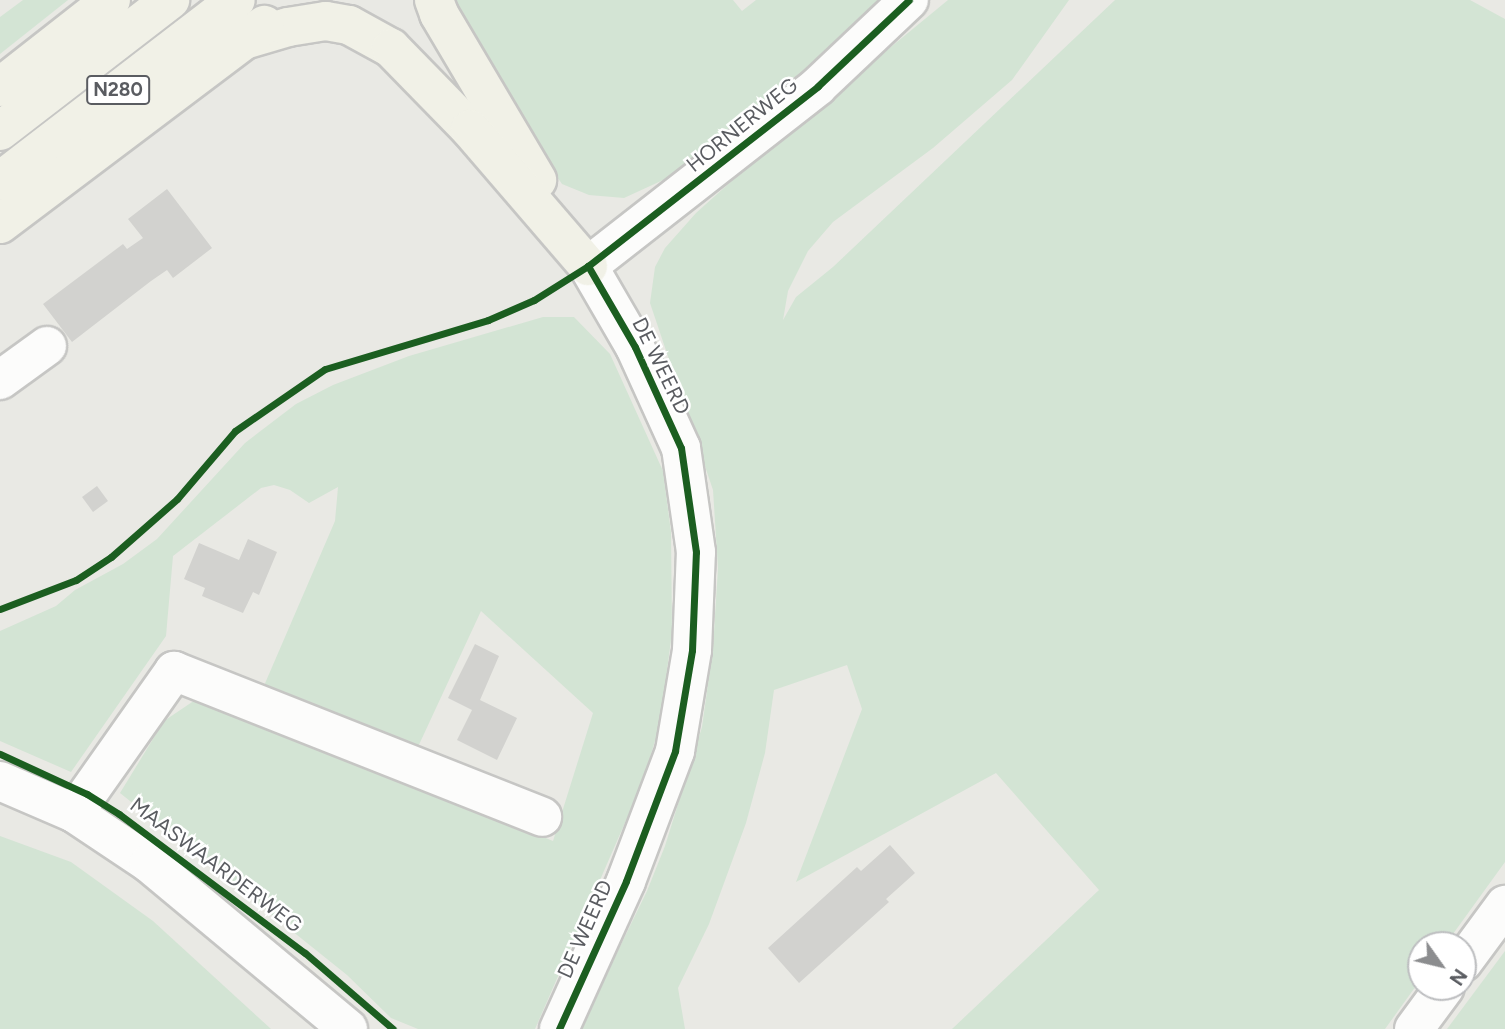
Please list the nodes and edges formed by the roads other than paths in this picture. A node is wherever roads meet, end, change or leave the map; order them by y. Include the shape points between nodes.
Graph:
1 (111, 0) edge
2 (170, 0) edge
3 (236, 0) edge
4 (296, 0) edge
5 (435, 0) edge
6 (909, 0) edge
7 (244, 40) junction
8 (0, 87) edge
9 (0, 131) edge
10 (0, 181) edge
11 (0, 224) edge
12 (588, 266) junction
13 (47, 345) dead end
14 (0, 380) edge
15 (3, 791) edge
16 (74, 813) junction
17 (542, 817) dead end
18 (1505, 905) edge
19 (1477, 943) edge
20 (1435, 1001) edge
21 (348, 1029) edge
22 (559, 1029) edge
23 (1414, 1029) edge

1 - 8 main road
2 - 9 main road, N280
3 - 10 main road, N280
4 - 7 main road, N280
5 - 12 main road
6 - 12 street, HORNERWEG via 818,86
7 - 11 main road, N280
7 - 12 main road via 326,21 349,26 391,48 470,129
12 - 22 street, DE WEERD via 635,347 681,448 696,552 692,650 675,751 626,881
13 - 14 street
15 - 16 street, MAASWAARDERWEG
16 - 17 street via 174,671
16 - 21 street, MAASWAARDERWEG via 149,863
18 - 19 street
20 - 23 street

